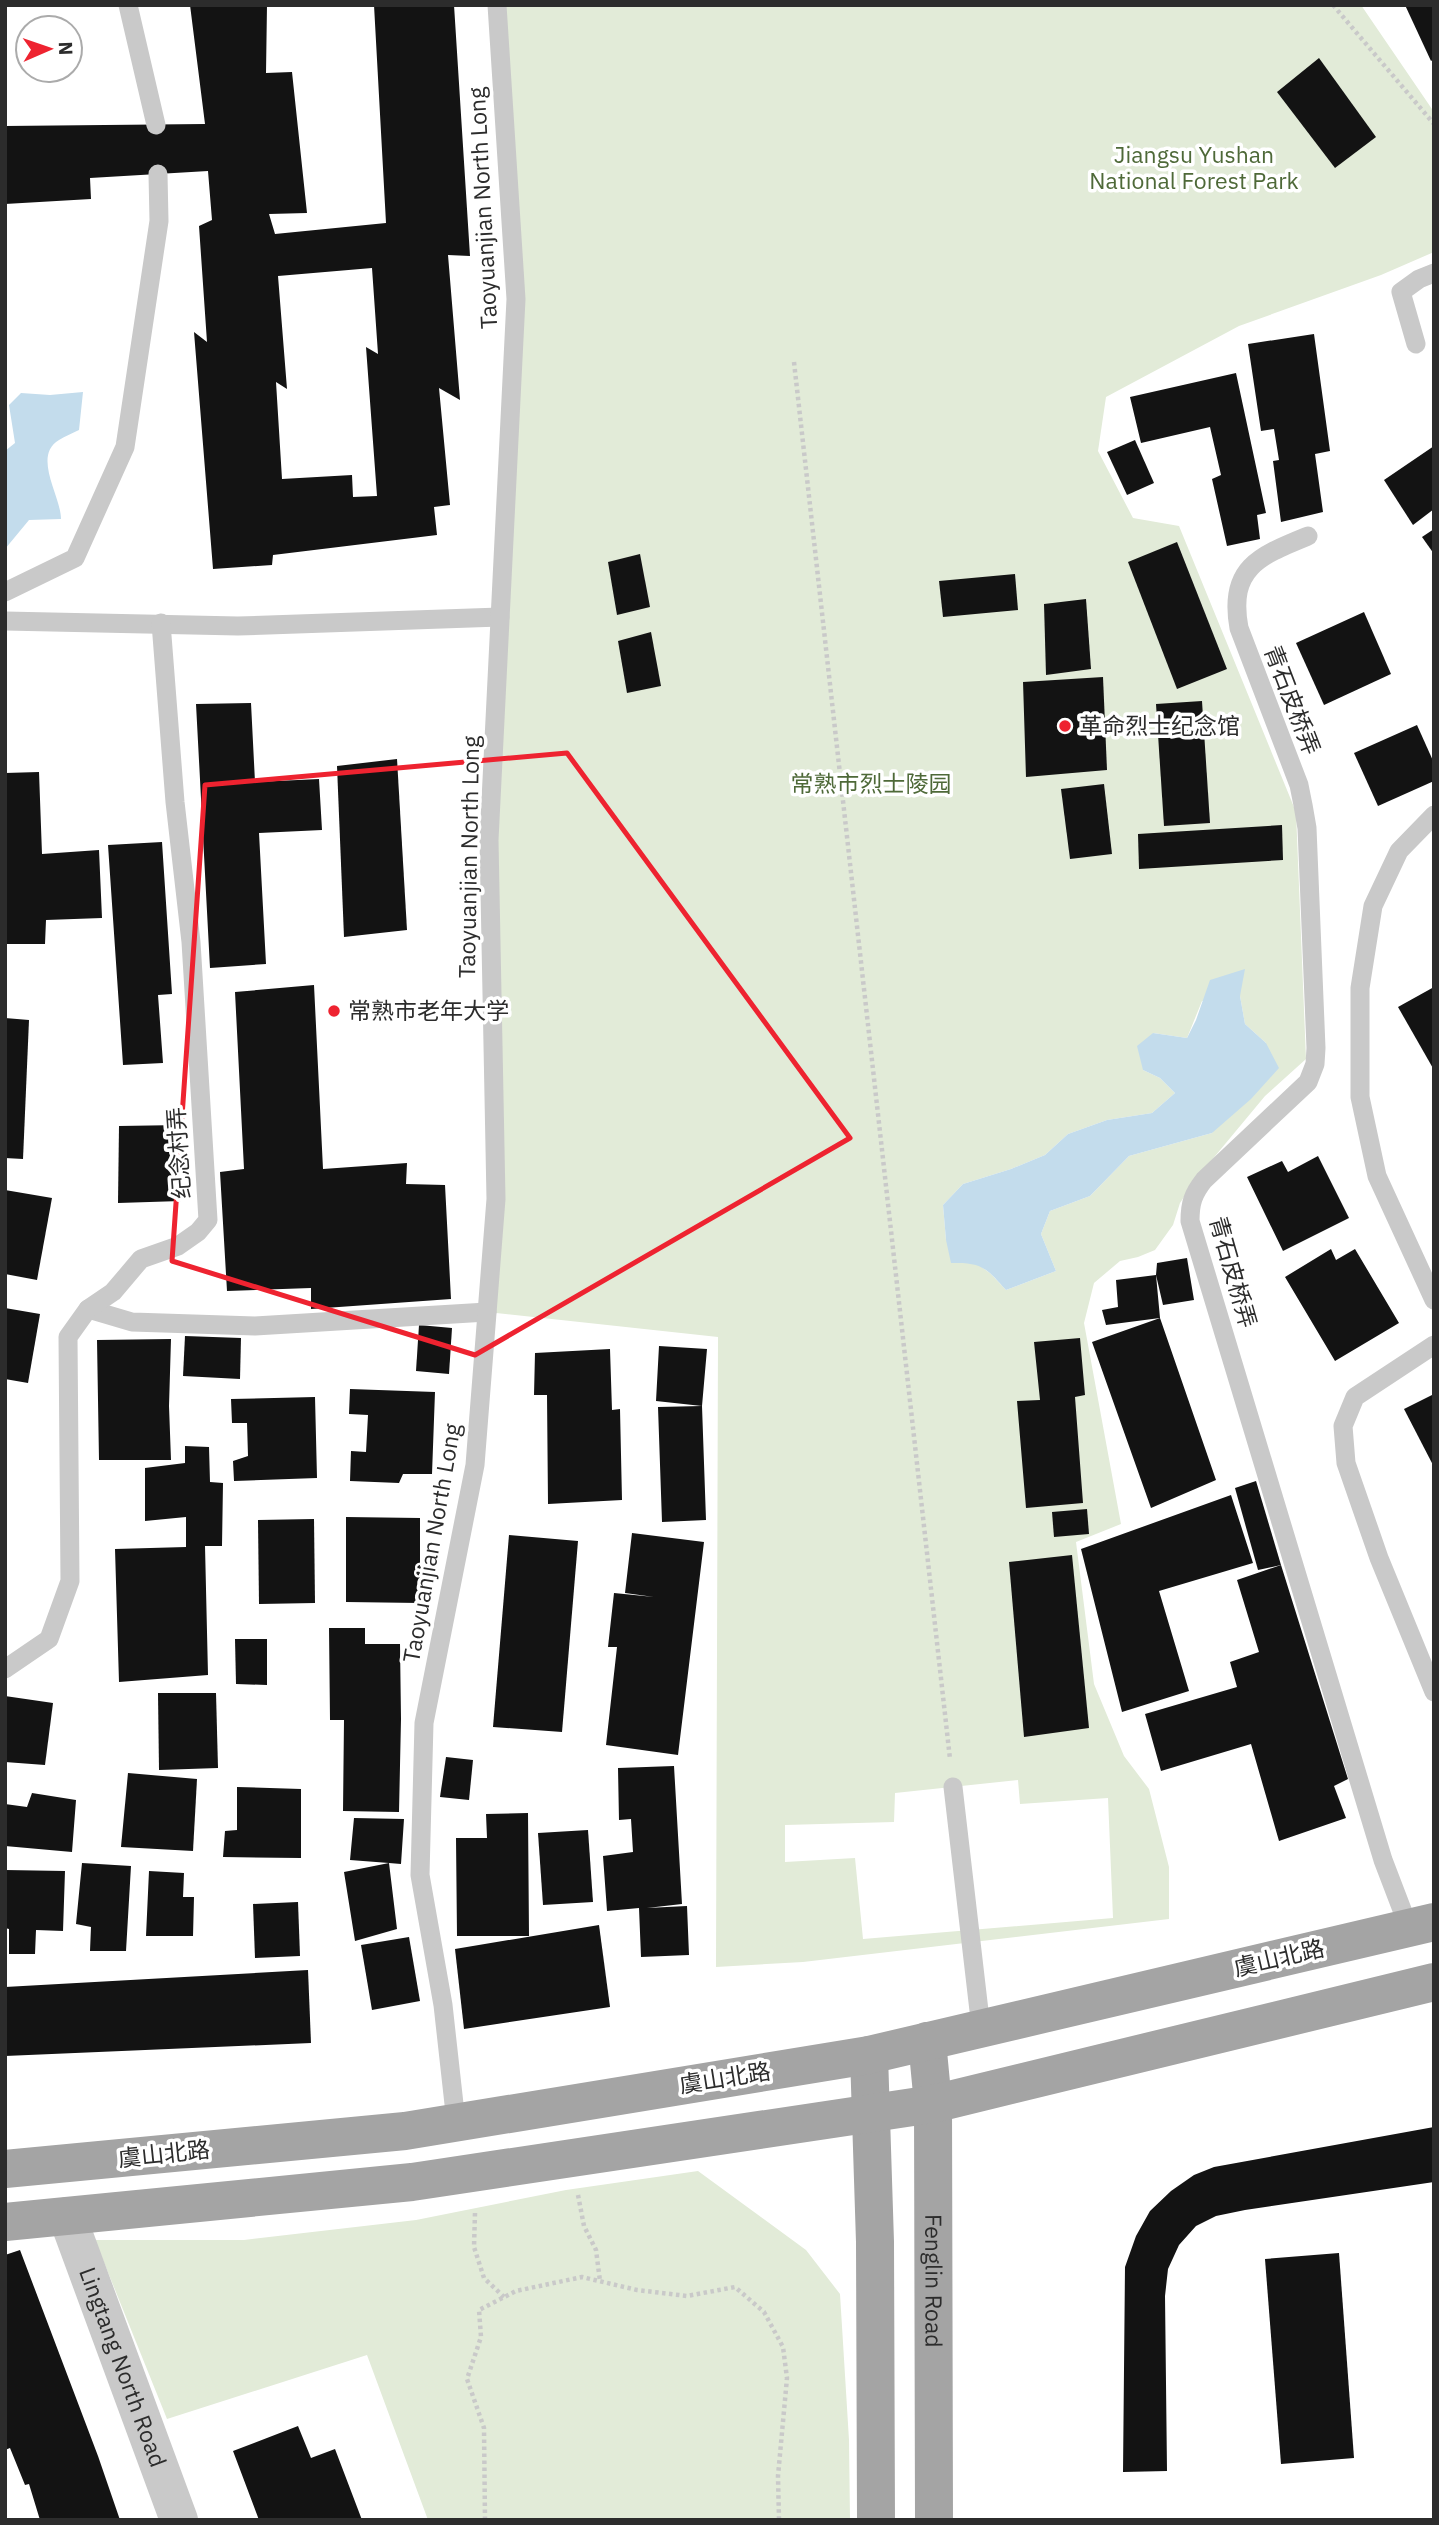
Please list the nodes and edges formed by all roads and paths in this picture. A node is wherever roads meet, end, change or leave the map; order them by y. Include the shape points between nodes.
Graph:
1 (128, 5) edge
2 (497, 5) edge
3 (1333, 5) edge
4 (1434, 124) edge
5 (156, 125) dead end
6 (158, 174) dead end
7 (1434, 273) edge
8 (1416, 344) dead end
9 (794, 362) dead end
10 (1308, 536) dead end
11 (5, 592) edge
12 (500, 617) junction
13 (5, 621) edge
14 (161, 623) junction
15 (1434, 815) edge
16 (1434, 1300) edge
17 (88, 1309) junction
18 (487, 1312) junction
19 (1434, 1345) edge
20 (5, 1669) edge
21 (1434, 1692) edge
22 (953, 1787) joint
23 (1421, 1925) edge
24 (1434, 1982) edge
25 (981, 2028) junction
26 (927, 2041) junction
27 (869, 2055) junction
28 (933, 2104) junction
29 (871, 2113) junction
30 (456, 2122) junction
31 (573, 2158) junction
32 (5, 2169) edge
33 (475, 2173) junction
34 (67, 2216) junction
35 (5, 2222) edge
36 (600, 2281) junction
37 (504, 2297) junction
38 (179, 2520) edge
39 (485, 2520) edge
40 (779, 2520) edge
41 (876, 2520) edge
42 (934, 2520) edge

1 - 5 lane
2 - 12 lane, Taoyuanjian North Long via 516,299
3 - 4 path
6 - 11 lane via 159,221 125,447 75,558
7 - 8 lane via 1401,292
9 - 22 path
10 - 23 lane, 青石皮桥弄 via 1259,559 1245,572 1235,606 1239,628 1299,785 1307,828 1315,1064 1308,1082 1199,1186 1190,1205 1190,1221 1383,1860
12 - 14 lane via 238,626
12 - 18 lane, Taoyuanjian North Long via 489,840 496,1199
13 - 14 lane
14 - 17 lane, 纪念村弄 via 191,942 208,1220 178,1246 141,1259 113,1293
15 - 16 lane via 1399,851 1373,906 1360,988 1360,1097 1377,1176
17 - 18 lane via 132,1322 256,1326
17 - 20 lane, 纪念村弄 via 68,1337 69,1581 48,1639
18 - 30 lane, Taoyuanjian North Long via 475,1465 424,1724 420,1875 443,2005
19 - 21 lane via 1355,1397 1343,1426 1346,1463
22 - 25 lane
23 - 25 main road, 虞山北路
24 - 28 main road
25 - 26 main road, 虞山北路
26 - 27 main road, 虞山北路
26 - 28 main road, Fenglin Road
27 - 29 main road
27 - 30 main road, 虞山北路
28 - 29 main road
28 - 42 main road, Fenglin Road
29 - 31 main road
29 - 41 main road
30 - 32 main road, 虞山北路 via 405,2131
31 - 33 main road
31 - 36 path via 584,2226 596,2250
33 - 34 main road
33 - 37 path via 474,2248 484,2278
34 - 35 main road
34 - 38 street, Lingtang North Road
36 - 37 path via 582,2277
36 - 40 path via 687,2296 735,2287 764,2312 783,2347 787,2378
37 - 39 path via 479,2310 481,2337 467,2379 484,2428

